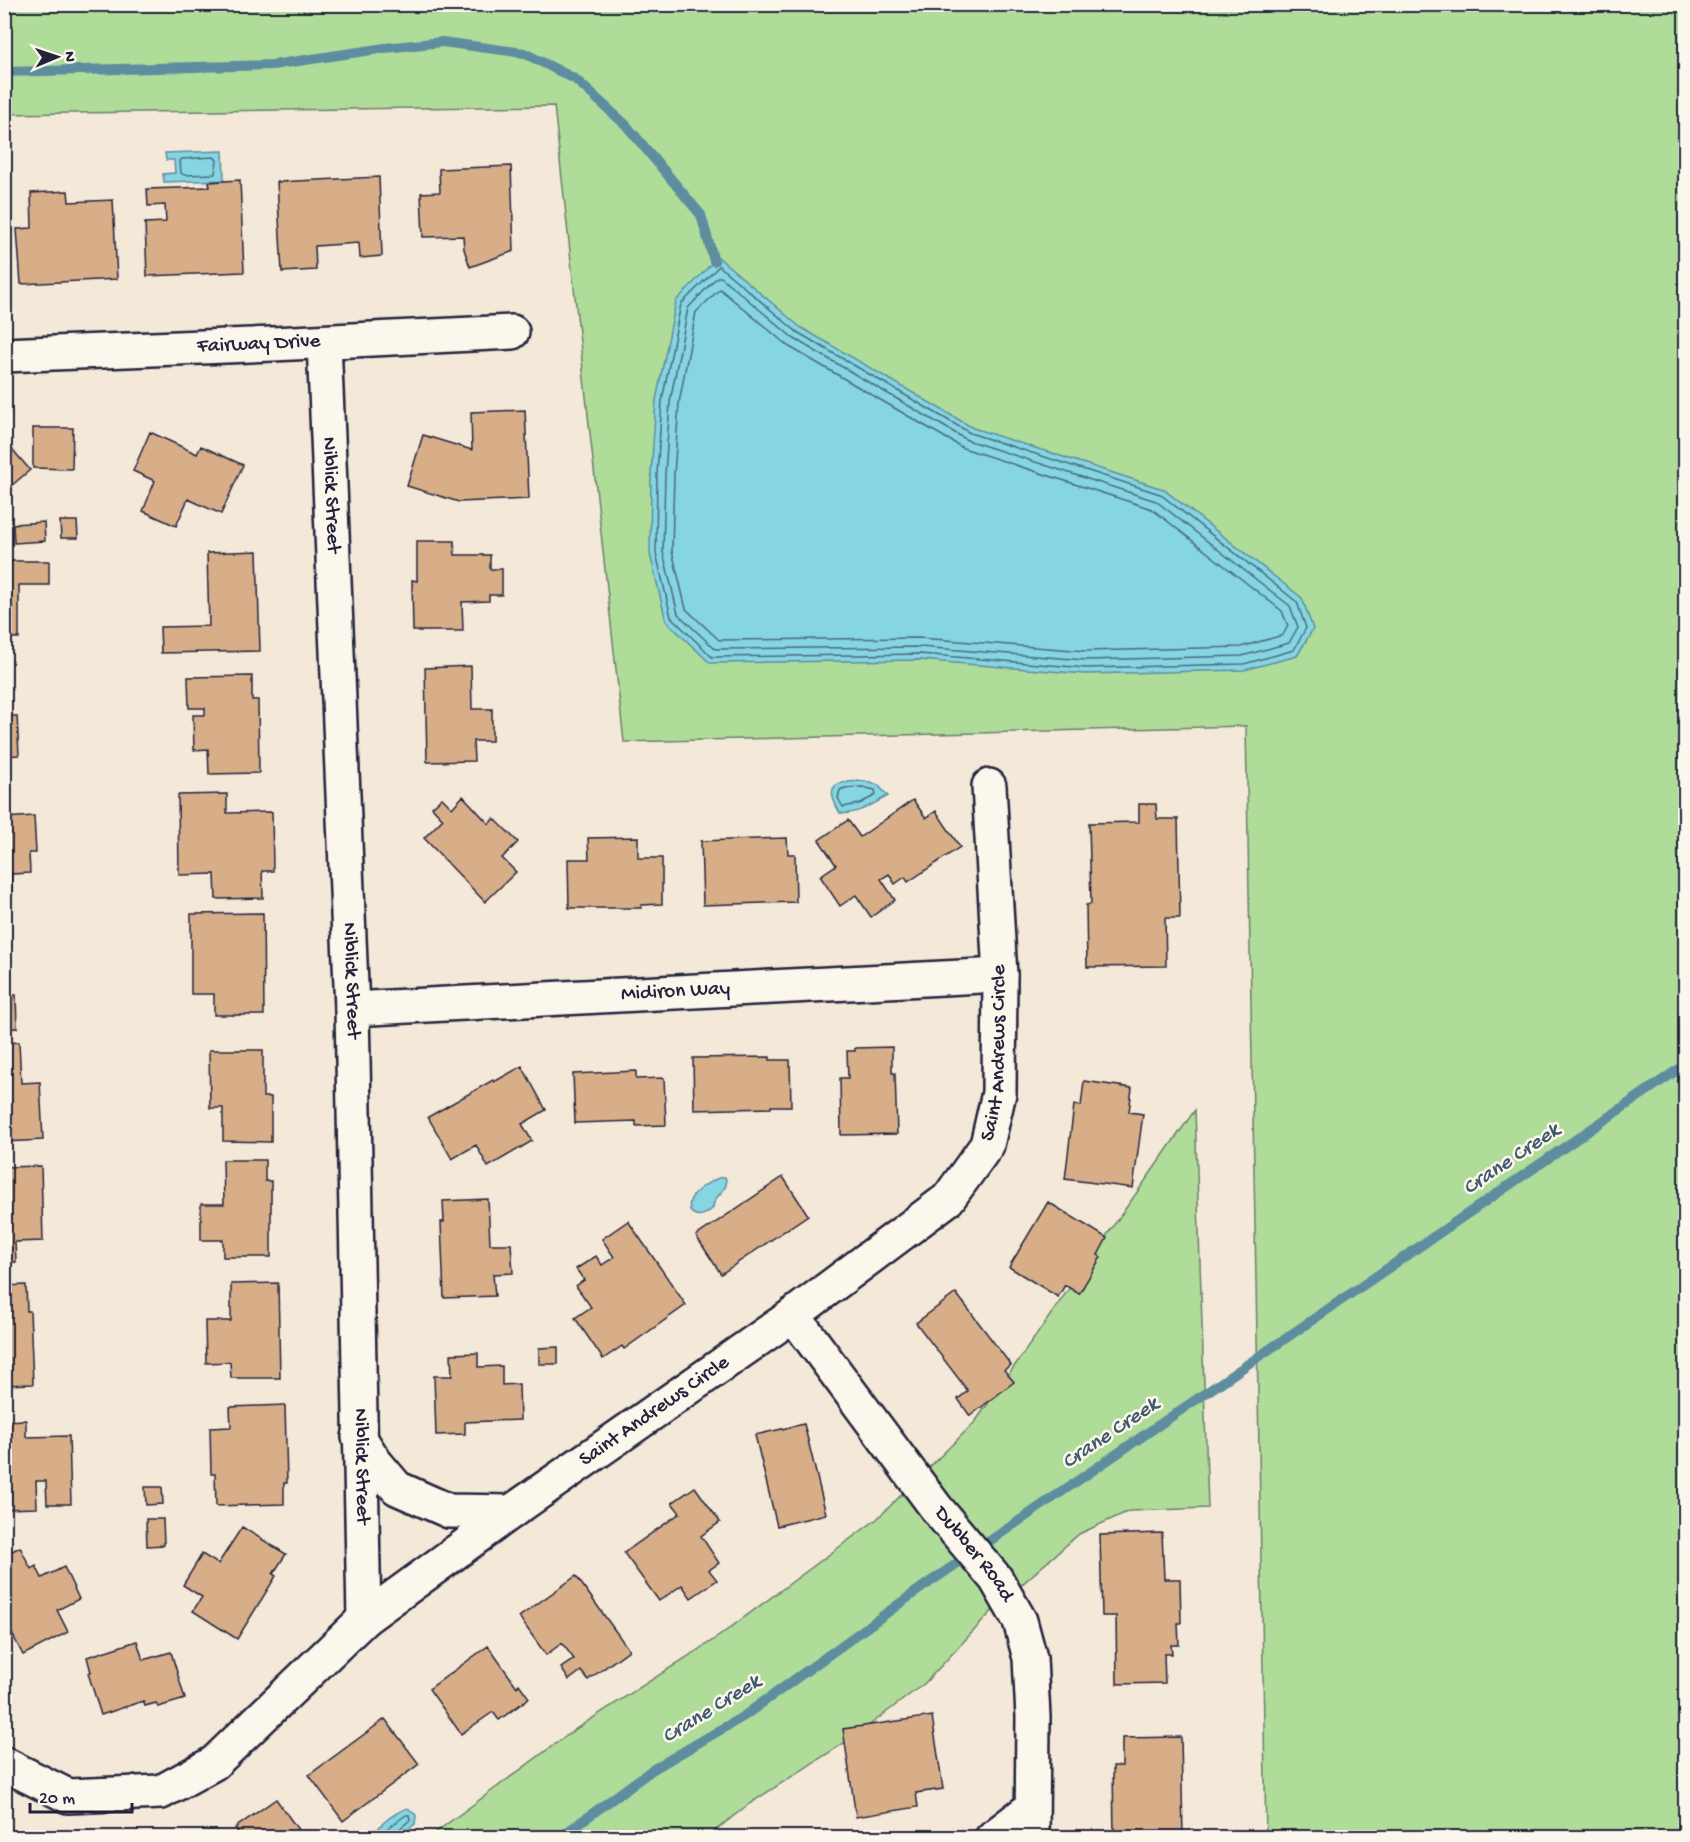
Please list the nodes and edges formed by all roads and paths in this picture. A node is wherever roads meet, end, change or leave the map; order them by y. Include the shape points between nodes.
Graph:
1 (513, 332) dead end
2 (324, 342) junction
3 (4, 355) edge
4 (989, 786) dead end
5 (1000, 975) junction
6 (352, 1009) junction
7 (793, 1315) junction
8 (359, 1437) junction
9 (511, 1512) junction
10 (364, 1619) junction
11 (4, 1764) edge
12 (1032, 1823) edge
13 (992, 1838) edge

1 - 2 street, Fairway Drive
2 - 3 street, Fairway Drive
2 - 6 street, Niblick Street
4 - 5 street, Saint Andrews Circle
5 - 6 street, Midiron Way
5 - 7 street, Saint Andrews Circle via 999,1094 987,1145 948,1199
6 - 8 street, Niblick Street
7 - 9 street, Saint Andrews Circle
7 - 12 street, Dubber Road via 938,1509 996,1579 1020,1620 1030,1658
8 - 9 street via 397,1488 449,1511
8 - 10 street, Niblick Street
9 - 10 street, Saint Andrews Circle
10 - 11 street, Saint Andrews Circle via 214,1763 161,1792 68,1796
12 - 13 street

